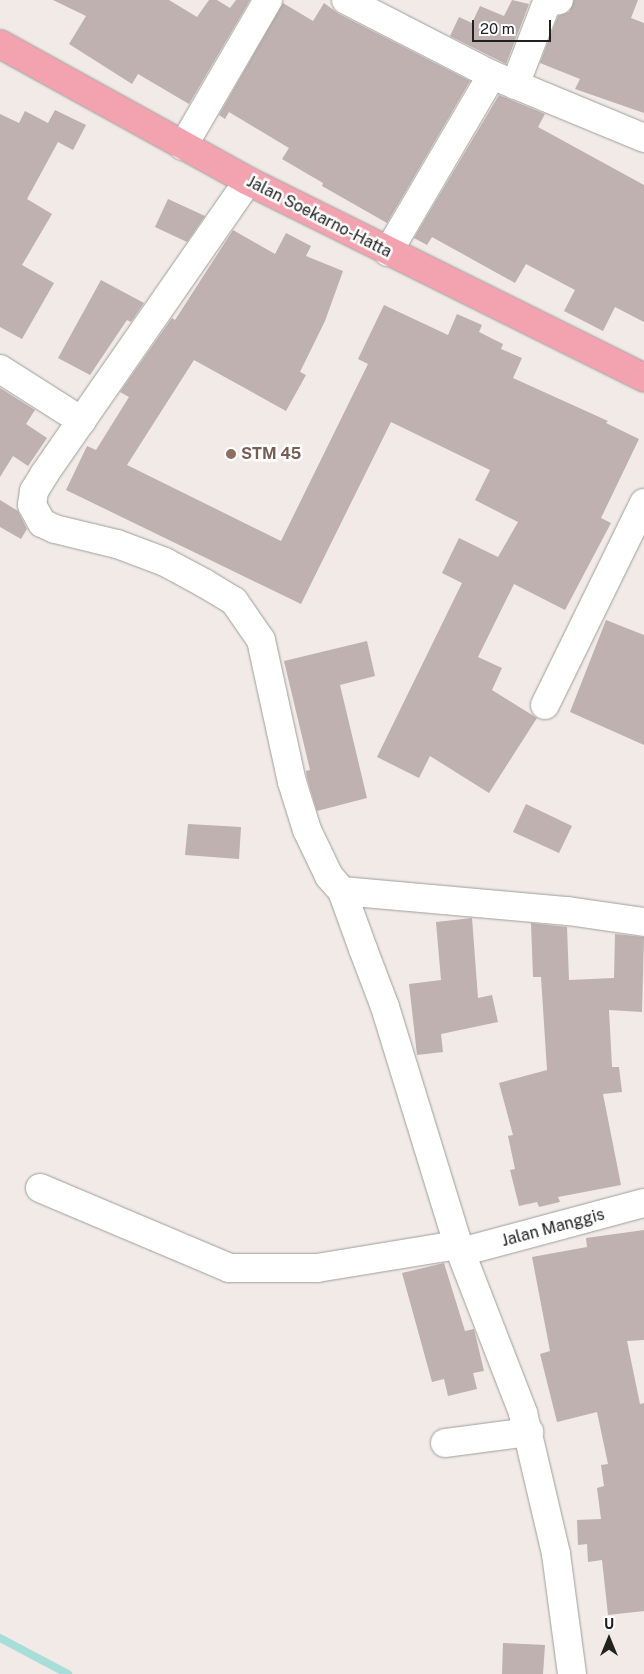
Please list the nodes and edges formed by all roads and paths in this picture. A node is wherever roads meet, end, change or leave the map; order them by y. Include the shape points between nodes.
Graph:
1 (268, 0) edge
2 (346, 0) edge
3 (559, 0) edge
4 (0, 44) edge
5 (504, 80) junction
6 (644, 138) edge
7 (183, 146) junction
8 (248, 182) junction
9 (388, 252) junction
10 (0, 369) edge
11 (644, 378) edge
12 (82, 422) junction
13 (644, 503) edge
14 (545, 705) dead end
15 (342, 892) junction
16 (644, 922) edge
17 (40, 1188) dead end
18 (644, 1203) edge
19 (460, 1249) junction
20 (529, 1432) junction
21 (445, 1443) dead end
22 (572, 1674) edge

1 - 7 street
2 - 5 street
3 - 5 street via 547,2
4 - 7 highway, Jalan Soekarno-Hatta
5 - 6 street
5 - 9 street
7 - 8 highway, Jalan Soekarno-Hatta
8 - 9 highway, Jalan Soekarno-Hatta
8 - 12 street
9 - 11 highway, Jalan Soekarno-Hatta
10 - 12 street
12 - 15 street via 34,491 32,505 35,514 42,523 55,529 117,544 164,562 234,601 250,620 261,640 288,764 307,830 329,876
13 - 14 street
15 - 16 street via 568,911
15 - 19 street via 385,1007
17 - 19 street, Jalan Manggis via 230,1268 317,1268
18 - 19 street, Jalan Manggis
19 - 20 street
20 - 21 street
20 - 22 street via 556,1554

